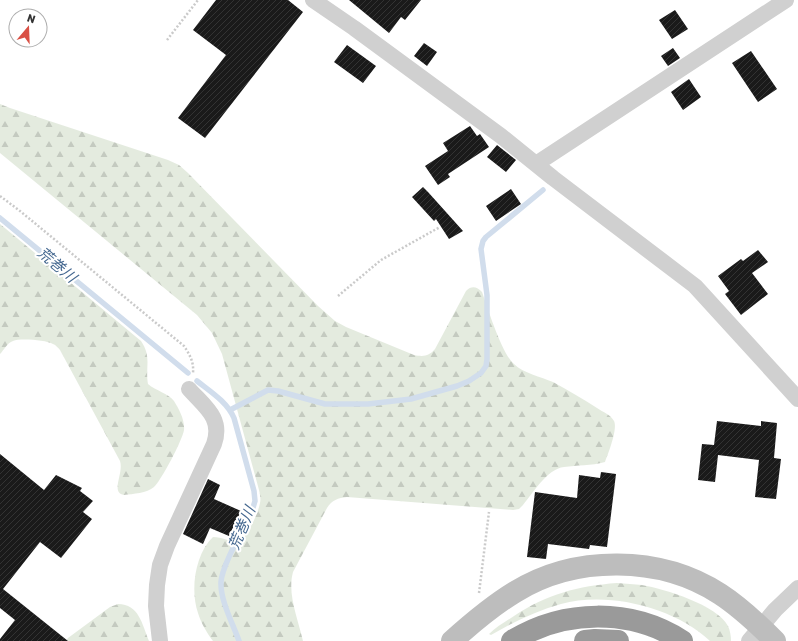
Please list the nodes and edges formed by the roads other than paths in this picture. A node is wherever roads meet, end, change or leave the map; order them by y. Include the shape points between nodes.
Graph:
1 (313, 0) edge
2 (786, 0) edge
3 (536, 164) junction
4 (189, 389) road end
5 (798, 399) edge
6 (798, 588) edge
7 (762, 636) edge
8 (160, 641) edge
9 (452, 641) edge
10 (512, 641) edge
11 (585, 641) edge
12 (618, 641) edge
13 (682, 641) edge

1 - 3 street
2 - 3 street
3 - 5 street via 694,286
4 - 8 street via 212,414 217,434 160,565 156,606
6 - 7 street via 774,610
7 - 9 street via 741,609 719,593 695,581 644,566 618,564 565,571 540,580 491,609
10 - 13 highway via 540,628 592,616 619,617 645,623
11 - 12 highway

